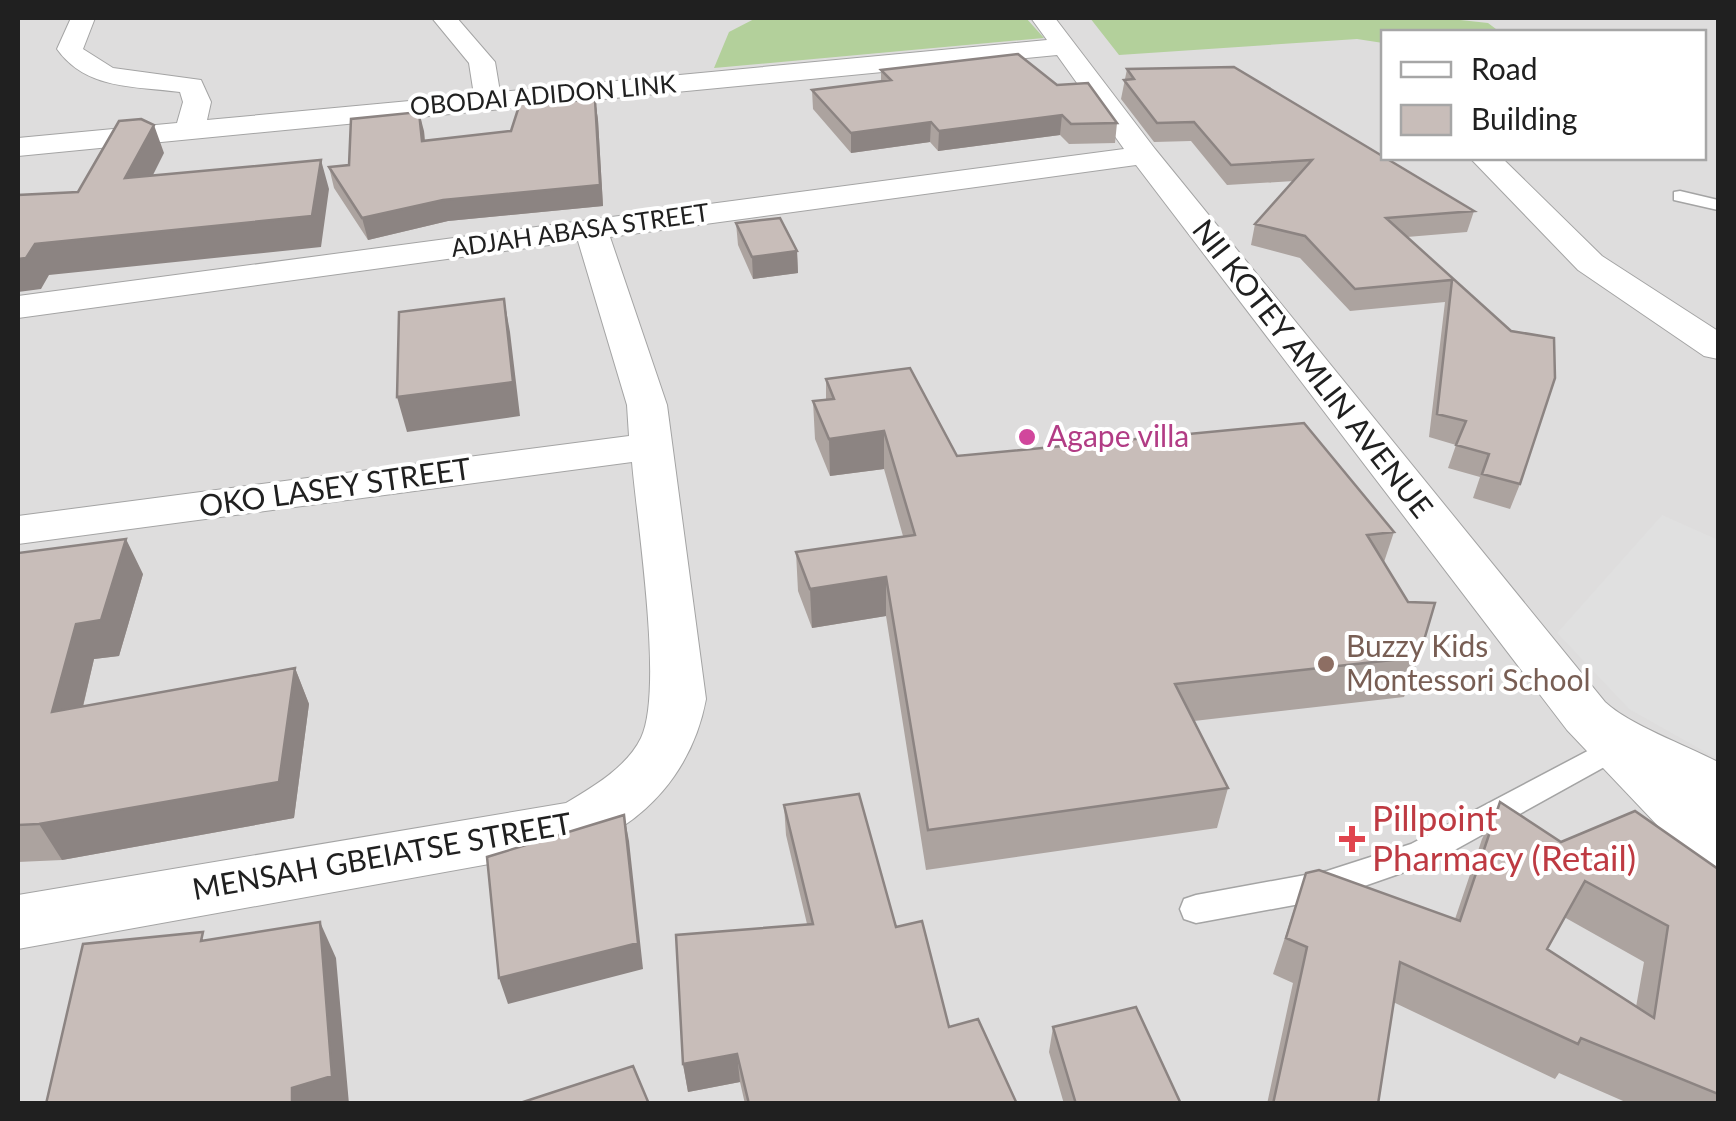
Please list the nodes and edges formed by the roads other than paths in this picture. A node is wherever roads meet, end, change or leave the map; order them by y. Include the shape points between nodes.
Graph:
1 (83, 18) edge
2 (444, 18) edge
3 (1056, 32) edge
4 (488, 100) junction
5 (190, 130) junction
6 (18, 148) edge
7 (1144, 155) junction
8 (1487, 160) edge
9 (1680, 196) dead end
10 (1718, 205) edge
11 (590, 228) junction
12 (18, 307) edge
13 (1718, 348) edge
14 (652, 446) junction
15 (18, 530) edge
16 (1601, 731) junction
17 (1718, 788) edge
18 (1718, 850) edge
19 (1196, 909) dead end
20 (18, 922) edge

1 - 5 street via 70,49 77,63 190,86 197,102
2 - 4 street via 482,62
3 - 4 street, OBODAI ADIDON LINK
3 - 7 street, NII KOTEY AMLIN AVENUE
4 - 5 street, OBODAI ADIDON LINK
5 - 6 street, OBODAI ADIDON LINK
7 - 11 street, ADJAH ABASA STREET
7 - 16 street, NII KOTEY AMLIN AVENUE
8 - 13 street via 1590,264
9 - 10 lane
11 - 12 street, ADJAH ABASA STREET
11 - 14 street, MENSAH GBEIATSE STREET via 647,405
14 - 15 street, OKO LASEY STREET
14 - 20 street, MENSAH GBEIATSE STREET via 679,699 674,736 626,797 578,824
16 - 17 street, NII KOTEY AMLIN AVENUE
16 - 18 street, NII KOTEY AMLIN AVENUE
16 - 19 lane via 1422,854 1327,885

